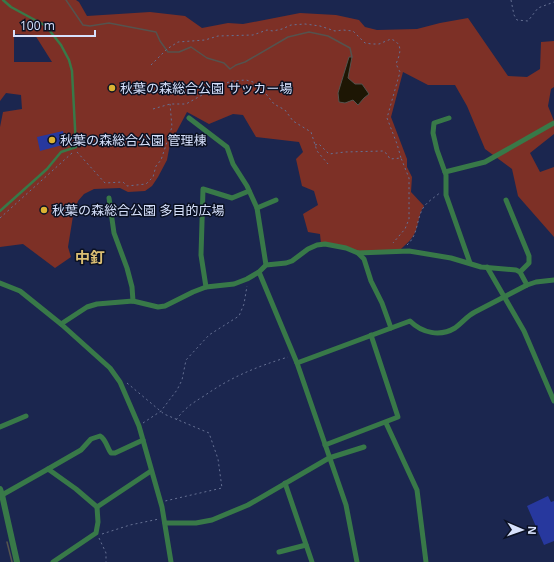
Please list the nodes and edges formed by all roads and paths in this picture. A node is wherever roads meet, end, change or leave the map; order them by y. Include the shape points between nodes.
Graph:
1 (3, 0) edge
2 (511, 0) edge
3 (554, 2) edge
4 (151, 64) dead end
5 (170, 104) junction
6 (153, 109) dead end
7 (189, 118) dead end
8 (448, 118) dead end
9 (554, 124) edge
10 (153, 139) dead end
11 (66, 143) dead end
12 (72, 143) dead end
13 (80, 143) dead end
14 (315, 144) junction
15 (401, 158) junction
16 (328, 164) dead end
17 (445, 172) junction
18 (446, 188) junction
19 (249, 191) junction
20 (109, 198) dead end
21 (276, 200) dead end
22 (506, 200) dead end
23 (257, 208) junction
24 (0, 211) edge
25 (0, 218) edge
26 (393, 243) dead end
27 (401, 251) junction
28 (358, 253) junction
29 (470, 263) junction
30 (266, 265) junction
31 (487, 267) junction
32 (260, 272) junction
33 (520, 272) junction
34 (247, 279) junction
35 (554, 280) edge
36 (0, 283) edge
37 (527, 285) junction
38 (206, 287) junction
39 (504, 297) junction
40 (133, 301) junction
41 (61, 324) junction
42 (391, 328) junction
43 (371, 336) junction
44 (294, 355) junction
45 (297, 363) junction
46 (127, 383) dead end
47 (554, 401) edge
48 (160, 412) junction
49 (26, 416) dead end
50 (176, 420) junction
51 (386, 423) junction
52 (139, 426) junction
53 (0, 428) edge
54 (143, 440) junction
55 (326, 445) junction
56 (364, 447) dead end
57 (329, 458) junction
58 (48, 469) junction
59 (151, 471) junction
60 (285, 483) junction
61 (2, 496) edge
62 (161, 502) junction
63 (97, 507) junction
64 (164, 520) junction
65 (306, 545) junction
66 (279, 552) dead end
67 (17, 562) edge
68 (53, 562) edge
69 (106, 562) edge
70 (171, 562) edge
71 (312, 562) edge
72 (357, 562) edge
73 (426, 562) edge

1 - 24 lane via 46,26 69,60 72,71 76,147 61,152 47,169
2 - 3 path via 517,20 528,22 538,8
4 - 15 path via 164,51 182,41 253,35 291,25 305,24 335,31 352,31 365,43 379,44 394,40 400,47 400,57 396,64 400,72 387,118
5 - 6 path
5 - 14 path via 186,104 218,86 246,80 259,85 274,104 285,110 293,121 311,132
5 - 25 path via 172,127 154,177 146,184 127,186 123,182 105,182 77,151
7 - 19 street via 227,147
8 - 17 street via 434,123 433,133
9 - 17 street via 485,162
10 - 13 path
11 - 12 path
14 - 15 path via 319,144 328,154 383,151 390,159
14 - 16 path via 317,151
15 - 26 path via 409,178 409,219 405,229
17 - 18 street
18 - 27 path via 422,210 417,231
18 - 29 street
19 - 23 street
19 - 38 street via 232,198 203,190 201,255
20 - 40 street via 114,233 127,268
21 - 23 street
22 - 33 street via 529,256 529,263
23 - 30 street
27 - 28 street
27 - 29 street
28 - 30 street via 346,248 316,245 292,261
28 - 42 street via 364,259
29 - 31 street
30 - 32 street
31 - 33 street
31 - 39 street
32 - 34 street
32 - 44 street
33 - 37 street
34 - 38 street via 234,284
34 - 48 path via 244,304 239,316 209,335 186,360 177,390
35 - 37 street
36 - 41 street via 20,291
37 - 39 street
38 - 40 street via 165,306 158,307
39 - 42 street via 472,314 455,328 444,332 432,333 422,330 410,321
39 - 47 street via 524,331
40 - 41 street via 87,307
41 - 52 street via 110,368
42 - 43 street
43 - 45 street
43 - 51 street via 398,417
44 - 45 street
44 - 50 path via 256,367 219,385 184,409
45 - 55 street
46 - 48 path
48 - 50 path
48 - 52 path
49 - 53 street
50 - 62 path via 209,433 218,458 222,488
51 - 55 street
51 - 73 street via 417,490
52 - 54 street
54 - 58 street via 111,453 100,436 91,439 81,450
54 - 59 street
55 - 57 street
56 - 57 street
57 - 60 street
57 - 72 street via 346,505
58 - 61 street
58 - 63 street
59 - 62 street
59 - 63 street
60 - 64 street via 248,505 212,520 196,523
60 - 65 street
61 - 67 street
62 - 64 street
63 - 68 street via 96,534
64 - 69 path via 130,525 98,536 106,553
64 - 70 street
65 - 66 street
65 - 71 street

